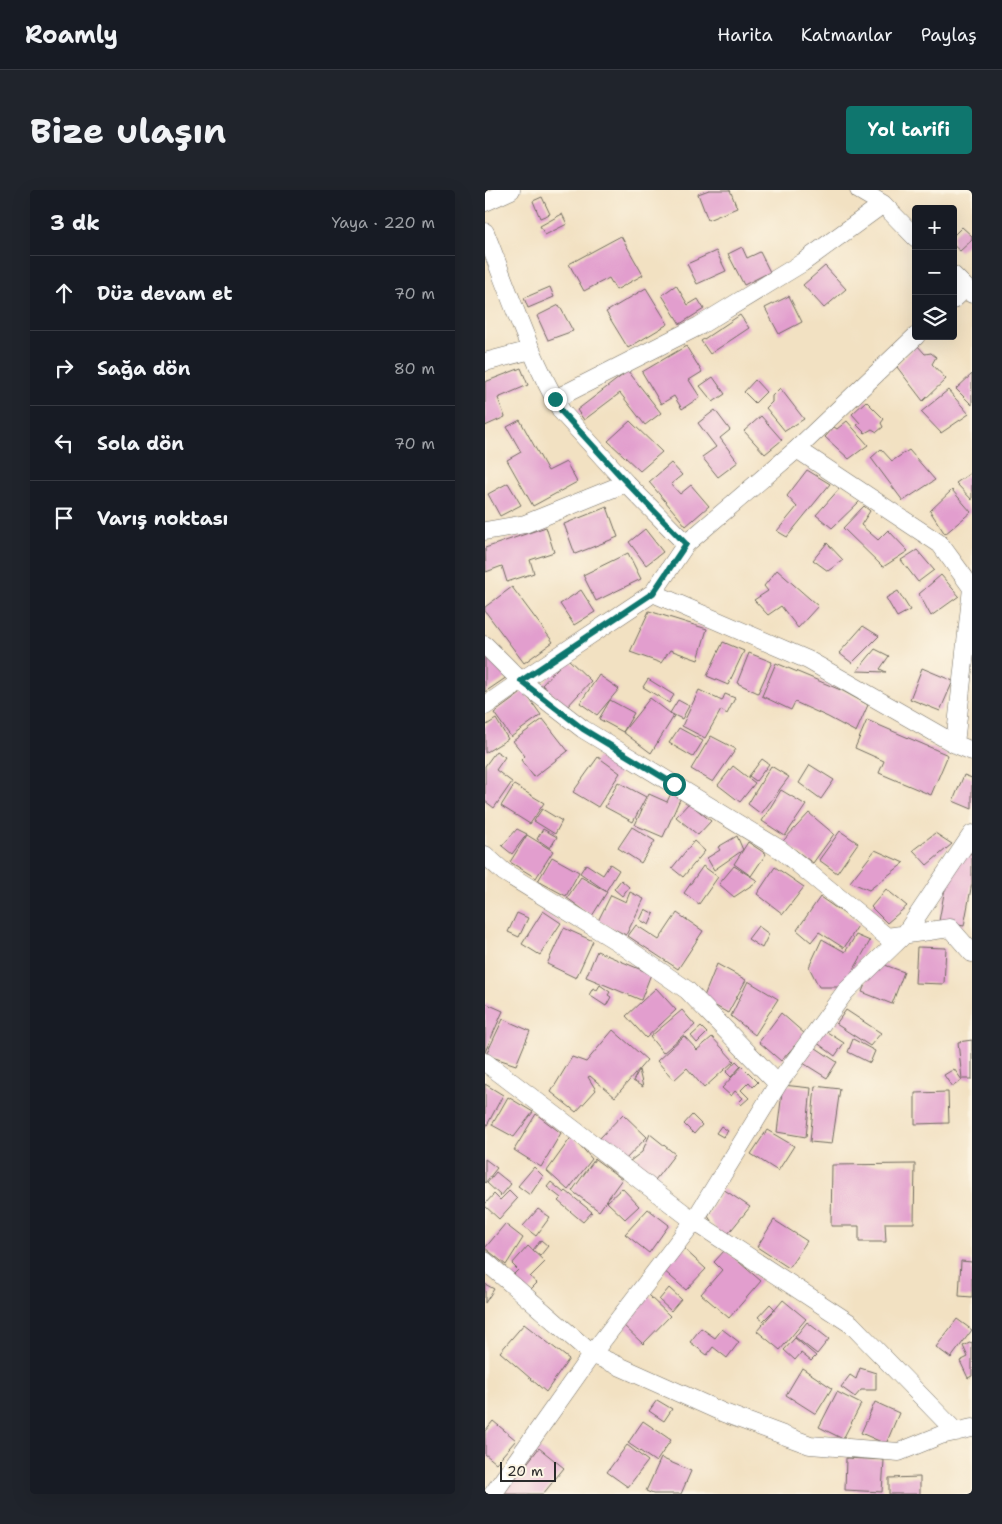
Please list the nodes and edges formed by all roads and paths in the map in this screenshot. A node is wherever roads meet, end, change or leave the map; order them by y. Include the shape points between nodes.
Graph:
1 (511, 190) edge
2 (859, 190) edge
3 (485, 202) edge
4 (883, 204) junction
5 (485, 232) edge
6 (912, 234) edge
7 (957, 282) edge
8 (964, 294) edge
9 (912, 340) edge
10 (531, 350) junction
11 (485, 362) edge
12 (555, 399) junction
13 (797, 449) junction
14 (627, 483) junction
15 (485, 530) edge
16 (686, 544) junction
17 (653, 593) junction
18 (485, 644) edge
19 (521, 681) junction
20 (485, 706) edge
21 (955, 744) junction
22 (972, 751) edge
23 (972, 834) edge
24 (485, 855) edge
25 (905, 934) junction
26 (972, 953) edge
27 (485, 1062) edge
28 (778, 1084) junction
29 (694, 1220) junction
30 (485, 1261) edge
31 (592, 1354) junction
32 (964, 1430) edge
33 (493, 1494) edge

1 - 3 street
2 - 4 street
4 - 6 street
4 - 12 street via 802,263 699,326
5 - 10 street
7 - 8 street
9 - 13 street
10 - 11 street
10 - 12 street
12 - 14 street via 562,412
13 - 16 street
13 - 21 street via 940,544 972,588
14 - 15 street via 525,524
14 - 16 street
16 - 17 street
17 - 19 street
17 - 21 street via 808,660
18 - 19 street
19 - 20 street
19 - 25 street via 583,729 781,850 887,937
21 - 22 street
23 - 25 street
24 - 28 street via 504,872 618,942 687,990
25 - 26 street via 950,928
25 - 28 street via 845,992
27 - 29 street
28 - 29 street
29 - 31 street
29 - 32 street via 851,1324
30 - 31 street
31 - 32 street via 724,1413 810,1445 899,1452 941,1435
31 - 33 street

